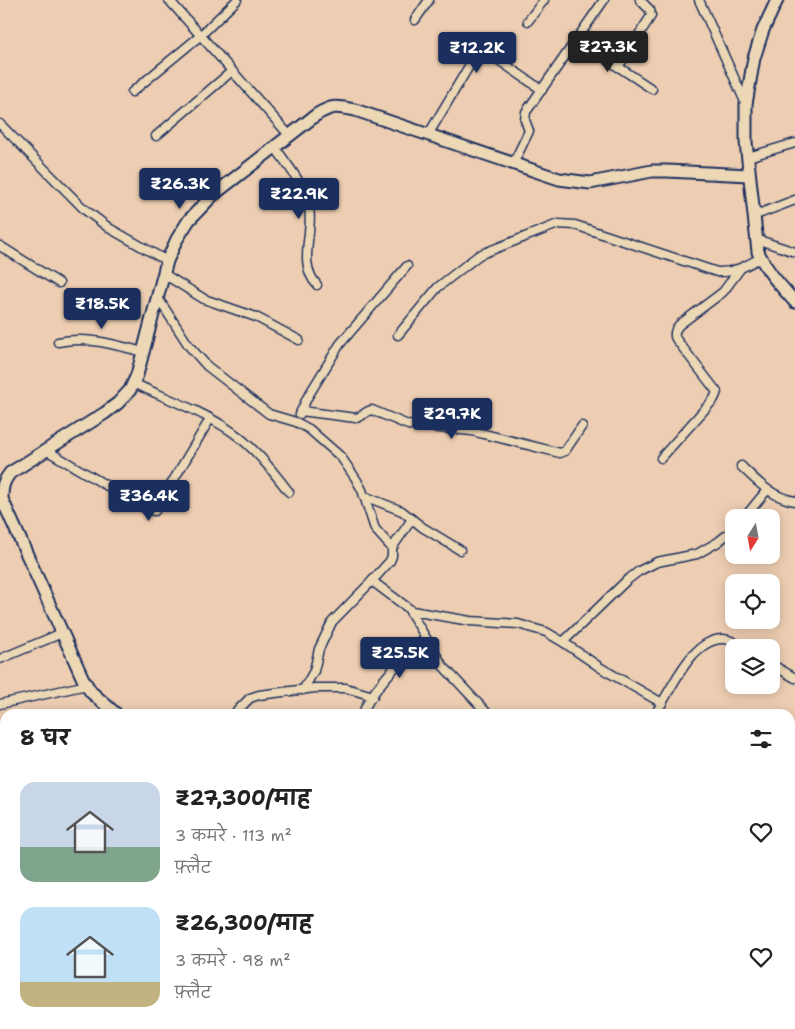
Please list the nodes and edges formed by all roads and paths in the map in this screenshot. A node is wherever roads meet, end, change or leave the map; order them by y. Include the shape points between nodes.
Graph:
1 (169, 0) edge
2 (237, 0) edge
3 (429, 0) edge
4 (544, 0) edge
5 (604, 0) edge
6 (640, 0) edge
7 (778, 0) edge
8 (700, 1) edge
9 (415, 20) dead end
10 (528, 21) dead end
11 (200, 36) junction
12 (576, 39) junction
13 (618, 66) junction
14 (232, 71) junction
15 (652, 89) dead end
16 (542, 90) junction
17 (132, 92) dead end
18 (746, 104) junction
19 (0, 124) edge
20 (428, 135) junction
21 (156, 136) dead end
22 (290, 136) junction
23 (795, 143) edge
24 (275, 147) junction
25 (748, 156) junction
26 (513, 164) junction
27 (749, 175) junction
28 (795, 200) edge
29 (753, 216) junction
30 (756, 239) junction
31 (0, 246) edge
32 (795, 252) edge
33 (760, 258) junction
34 (167, 261) junction
35 (407, 266) dead end
36 (740, 269) junction
37 (164, 274) junction
38 (59, 283) dead end
39 (318, 284) dead end
40 (158, 298) junction
41 (795, 302) edge
42 (398, 335) dead end
43 (299, 340) dead end
44 (58, 342) dead end
45 (144, 352) junction
46 (133, 383) junction
47 (301, 411) junction
48 (210, 419) junction
49 (296, 422) junction
50 (582, 426) dead end
51 (46, 450) junction
52 (661, 458) dead end
53 (741, 466) dead end
54 (1, 488) edge
55 (767, 490) junction
56 (290, 492) dead end
57 (364, 496) junction
58 (795, 501) edge
59 (751, 509) edge
60 (412, 519) junction
61 (725, 536) edge
62 (392, 548) junction
63 (460, 550) dead end
64 (372, 581) junction
65 (409, 610) junction
66 (62, 633) junction
67 (426, 639) junction
68 (725, 639) edge
69 (563, 642) junction
70 (0, 659) edge
71 (780, 669) edge
72 (795, 678) edge
73 (87, 685) junction
74 (303, 690) junction
75 (372, 696) junction
76 (0, 704) edge
77 (108, 709) edge
78 (239, 709) edge
79 (365, 709) edge
80 (483, 709) edge
81 (658, 709) edge
82 (660, 709) edge

1 - 11 street
2 - 11 street
3 - 9 street
4 - 10 street
5 - 12 street
6 - 13 street via 650,10 651,16
7 - 18 street via 754,58
8 - 18 street
11 - 14 street
11 - 17 street
12 - 13 street
12 - 16 street
13 - 15 street
14 - 21 street
14 - 22 street
16 - 20 street via 487,52 478,51
16 - 26 street via 525,115 529,131
18 - 25 street
19 - 34 street via 84,209 109,228
20 - 22 street via 334,106
20 - 26 street
22 - 24 street
23 - 25 street
24 - 34 street via 200,207 177,239
24 - 39 street via 307,198 310,217 307,264 311,277
25 - 27 street
26 - 27 street via 559,180 590,183 652,171
27 - 29 street
28 - 29 street
29 - 30 street
30 - 32 street
30 - 33 street
31 - 38 street
33 - 36 street
33 - 41 street
34 - 37 street
35 - 47 street via 340,344
36 - 42 street via 710,270 575,225 558,224 493,248 472,260 438,287
36 - 52 street via 723,292 679,325 675,332 676,339 717,392
37 - 40 street
37 - 43 street via 204,299 256,317
40 - 45 street
40 - 49 street via 189,346 207,366 269,414
44 - 45 street via 92,340
45 - 46 street
46 - 48 street
46 - 51 street via 118,403
47 - 49 street
47 - 50 street via 356,418 372,410 408,426 472,432 560,454
48 - 51 street via 155,511 148,510
48 - 56 street via 251,447
49 - 57 street via 341,457
51 - 54 street via 10,473
53 - 55 street
54 - 66 street via 2,499
55 - 58 street
55 - 59 street
57 - 60 street via 402,511
57 - 62 street via 375,528
60 - 62 street
60 - 63 street
61 - 69 street via 697,554 657,562 639,571
62 - 64 street via 390,560
64 - 65 street
64 - 74 street via 332,622 318,649 314,671
65 - 67 street
65 - 69 street via 470,621 518,624 546,632
66 - 70 street
66 - 73 street
67 - 75 street via 404,657
67 - 80 street via 443,666
68 - 82 street via 708,643 687,662
69 - 81 street
71 - 72 street
73 - 76 street
73 - 77 street
74 - 75 street via 346,688
74 - 78 street via 250,698
75 - 79 street

